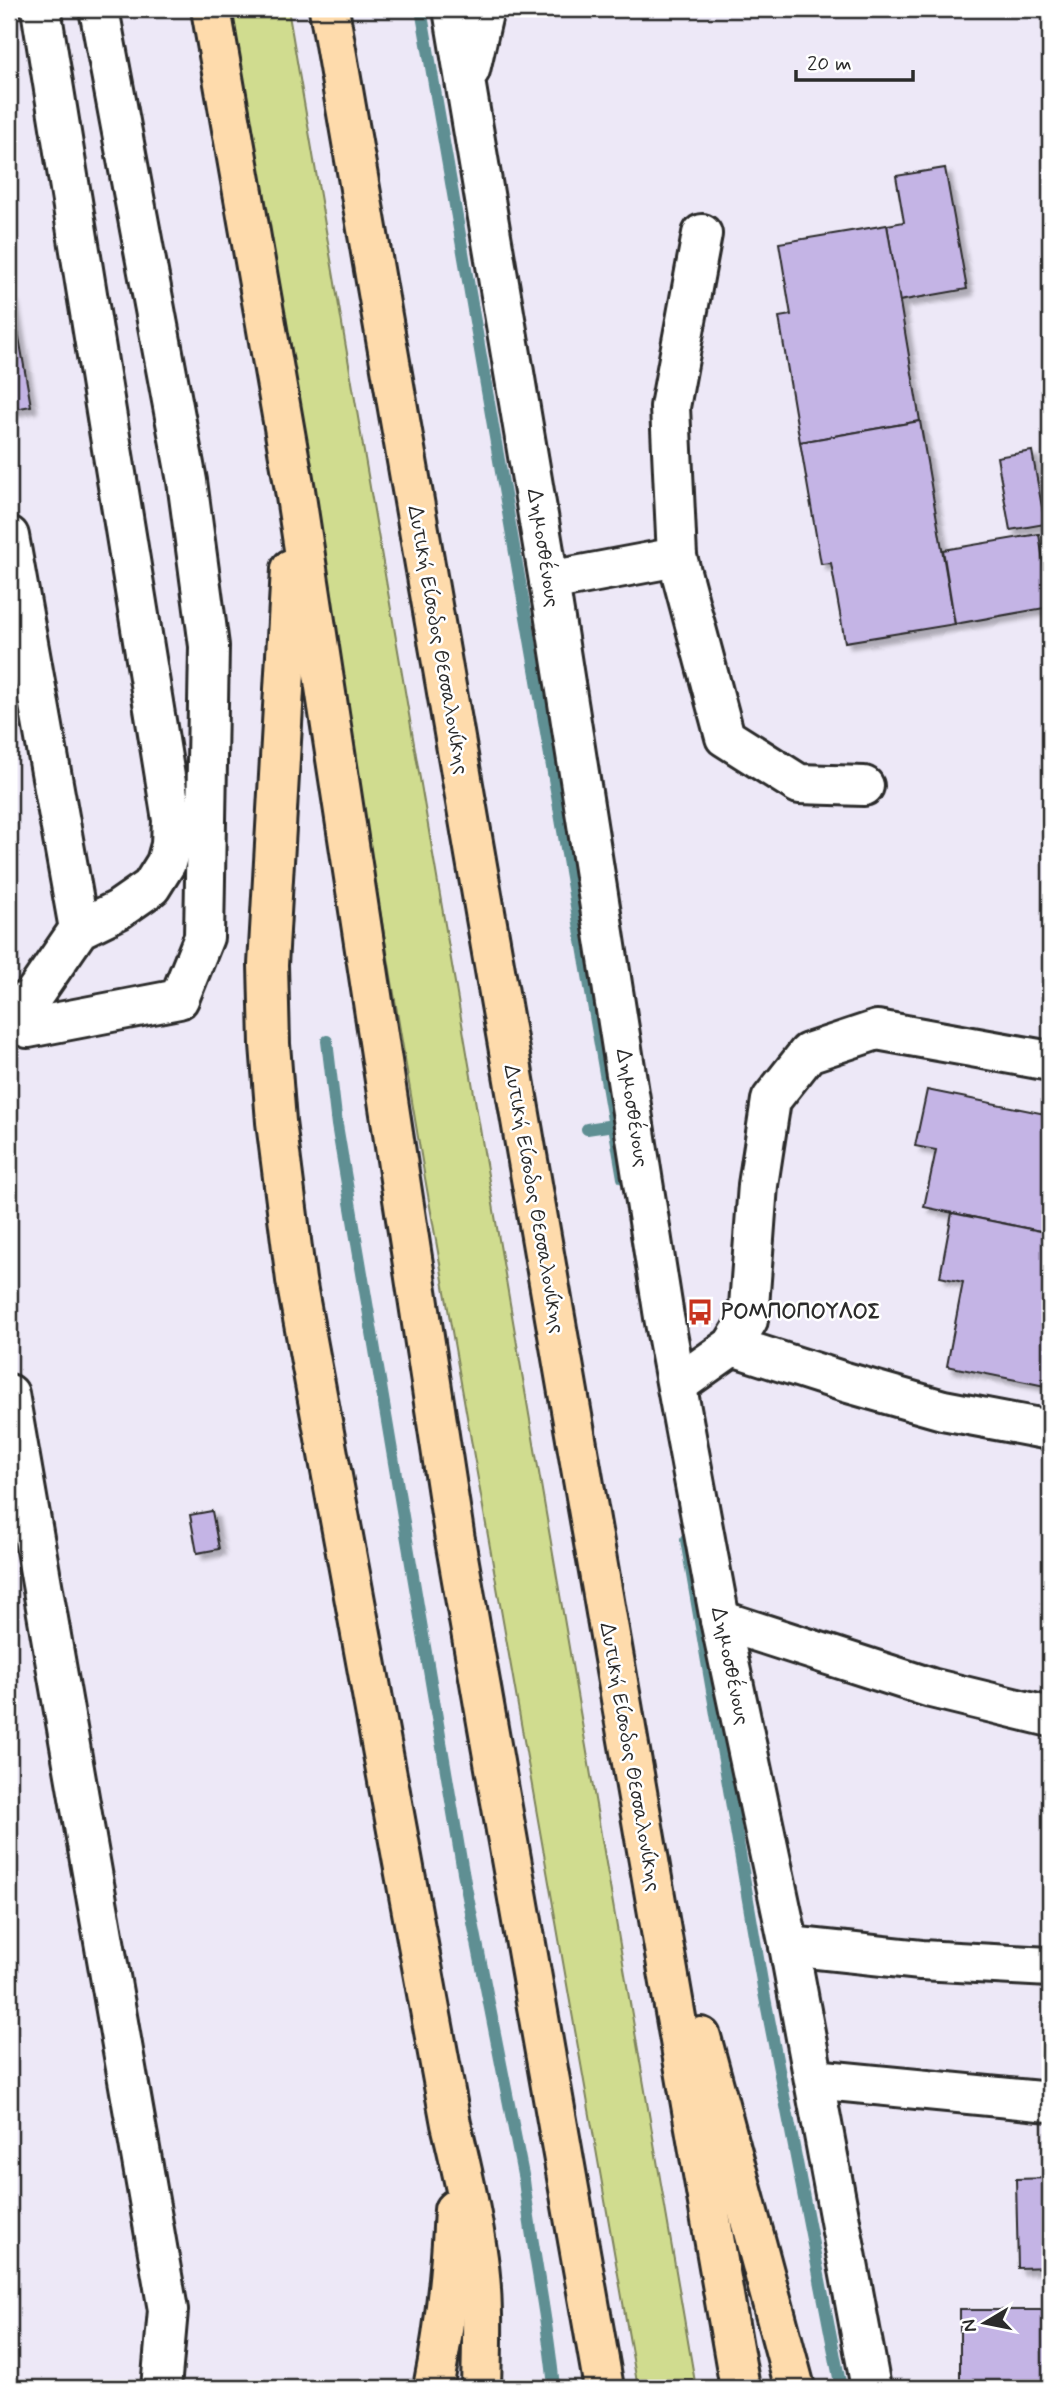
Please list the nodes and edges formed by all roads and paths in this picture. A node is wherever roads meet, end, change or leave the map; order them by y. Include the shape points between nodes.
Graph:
1 (41, 9) edge
2 (99, 9) edge
3 (211, 9) edge
4 (329, 9) edge
5 (453, 9) edge
6 (484, 9) edge
7 (466, 85) junction
8 (702, 234) dead end
9 (295, 490) junction
10 (9, 536) edge
11 (677, 557) junction
12 (549, 581) junction
13 (864, 786) dead end
14 (79, 929) junction
15 (10, 1014) edge
16 (1050, 1061) edge
17 (732, 1346) junction
18 (677, 1385) junction
19 (9, 1394) edge
20 (1050, 1430) edge
21 (720, 1620) junction
22 (1050, 1717) edge
23 (637, 1798) junction
24 (789, 1945) junction
25 (1050, 1967) edge
26 (814, 2079) junction
27 (1050, 2102) edge
28 (452, 2124) junction
29 (160, 2388) edge
30 (433, 2388) edge
31 (481, 2388) edge
32 (604, 2388) edge
33 (740, 2388) edge
34 (795, 2388) edge
35 (872, 2388) edge

1 - 14 street via 172,820 166,863 151,887
2 - 15 street via 187,481 209,646 204,937 179,999 28,1028
3 - 9 highway
4 - 23 highway, Δυτική Είσοδος Θεσσαλονίκης
5 - 7 street
6 - 7 street, Δημοσθένους
7 - 12 street, Δημοσθένους
8 - 11 street via 670,407
9 - 28 highway via 268,965 276,1122 296,1280
9 - 32 highway via 455,1540
10 - 14 street
11 - 12 street
11 - 13 street via 725,737 799,784
12 - 18 street, Δημοσθένους
14 - 15 street via 33,996
16 - 17 street via 877,1030 808,1053 771,1100 758,1185 748,1320
17 - 18 street
17 - 20 street via 943,1410
18 - 21 street, Δημοσθένους
19 - 29 street via 168,2310
21 - 22 street via 931,1688
21 - 24 street, Δημοσθένους
23 - 33 highway, Δυτική Είσοδος Θεσσαλονίκης
23 - 34 highway
24 - 25 street via 921,1960
24 - 26 street, Δημοσθένους
26 - 27 street
26 - 35 street, Δημοσθένους
28 - 30 highway via 452,2261
28 - 31 highway via 479,2260

